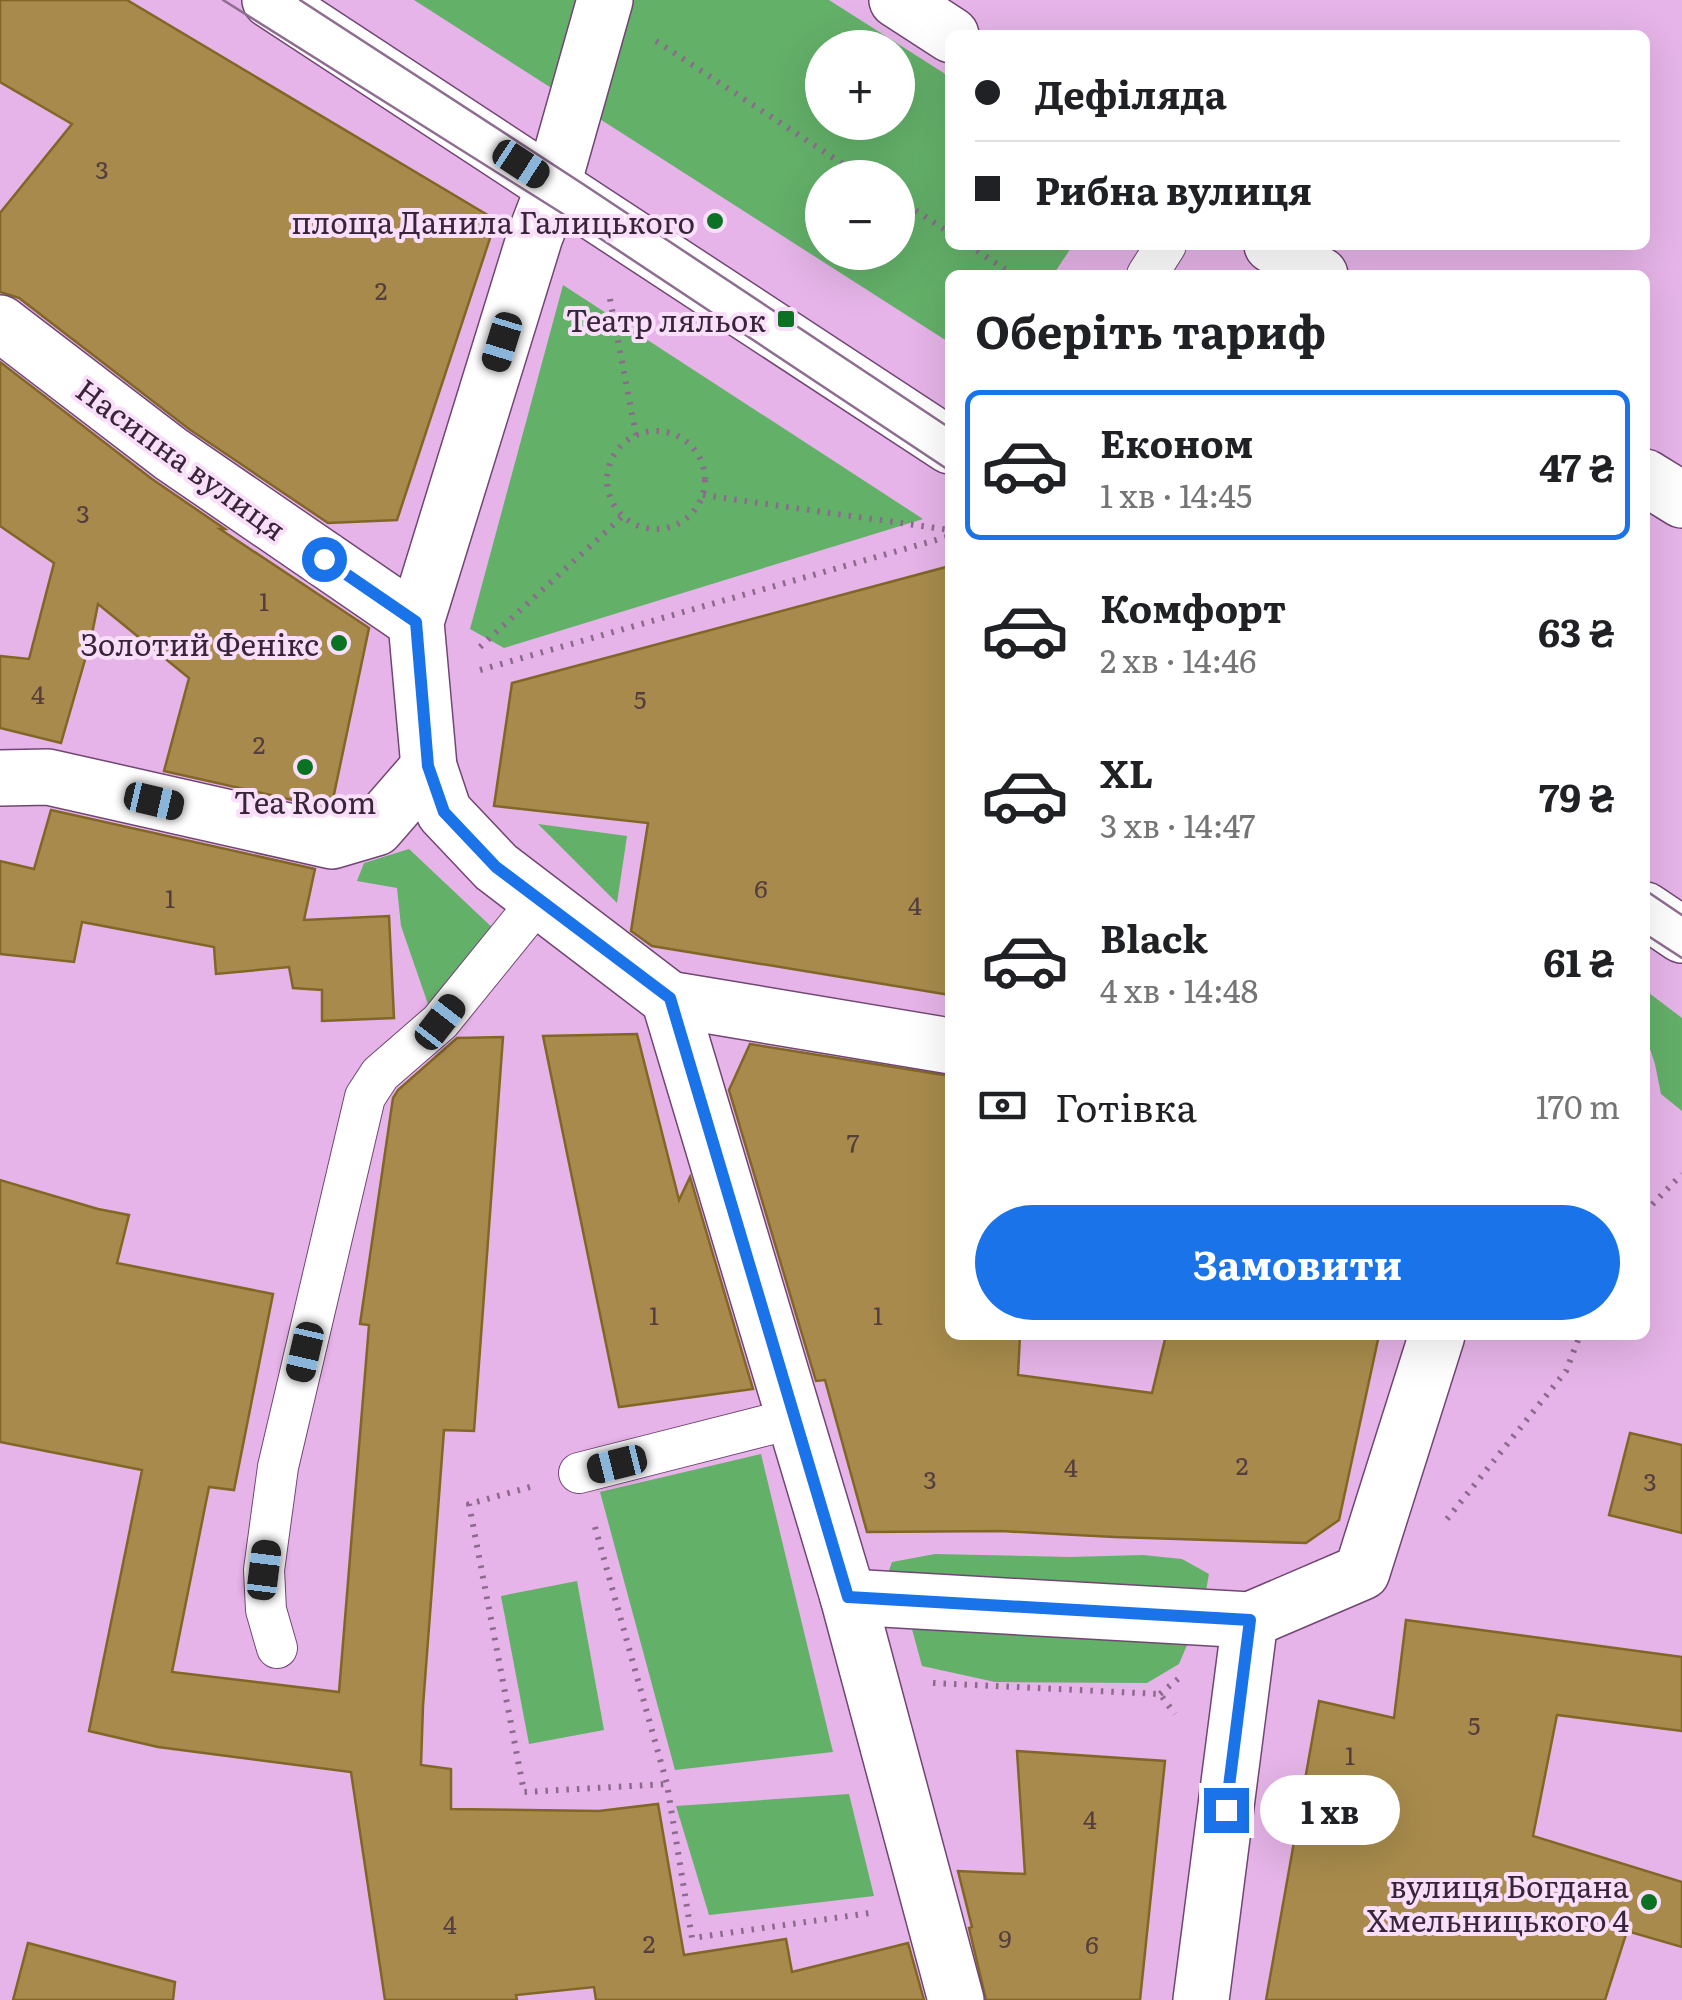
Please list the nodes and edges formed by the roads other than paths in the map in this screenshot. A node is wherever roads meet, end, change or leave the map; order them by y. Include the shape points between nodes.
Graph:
1 (270, 0) edge
2 (897, 0) edge
3 (624, 16) edge
4 (945, 32) edge
5 (552, 185) junction
6 (1280, 250) edge
7 (1312, 270) edge
8 (0, 323) edge
9 (945, 443) edge
10 (1650, 480) edge
11 (1682, 500) edge
12 (416, 622) junction
13 (428, 766) junction
14 (0, 778) edge
15 (539, 900) junction
16 (1650, 913) edge
17 (1682, 935) edge
18 (670, 998) junction
19 (945, 1045) edge
20 (1436, 1340) edge
21 (795, 1418) junction
22 (579, 1474) road end
23 (848, 1597) junction
24 (1250, 1620) junction
25 (277, 1648) dead end
26 (956, 2000) edge
27 (1201, 2000) edge

1 - 5 street
2 - 4 street
3 - 5 street
5 - 9 street
5 - 12 street
6 - 7 street
8 - 12 street, Насипна вулиця via 170,454
10 - 11 street
12 - 13 street
13 - 14 street via 376,828 332,841 48,777
13 - 15 street via 444,812 496,867
15 - 18 street
15 - 25 lane via 440,1022 380,1074 364,1098 278,1467 264,1570
16 - 17 street
18 - 19 street
18 - 21 street
20 - 24 street via 1362,1572
21 - 22 lane
21 - 23 street
23 - 24 street
23 - 26 street
24 - 27 street

